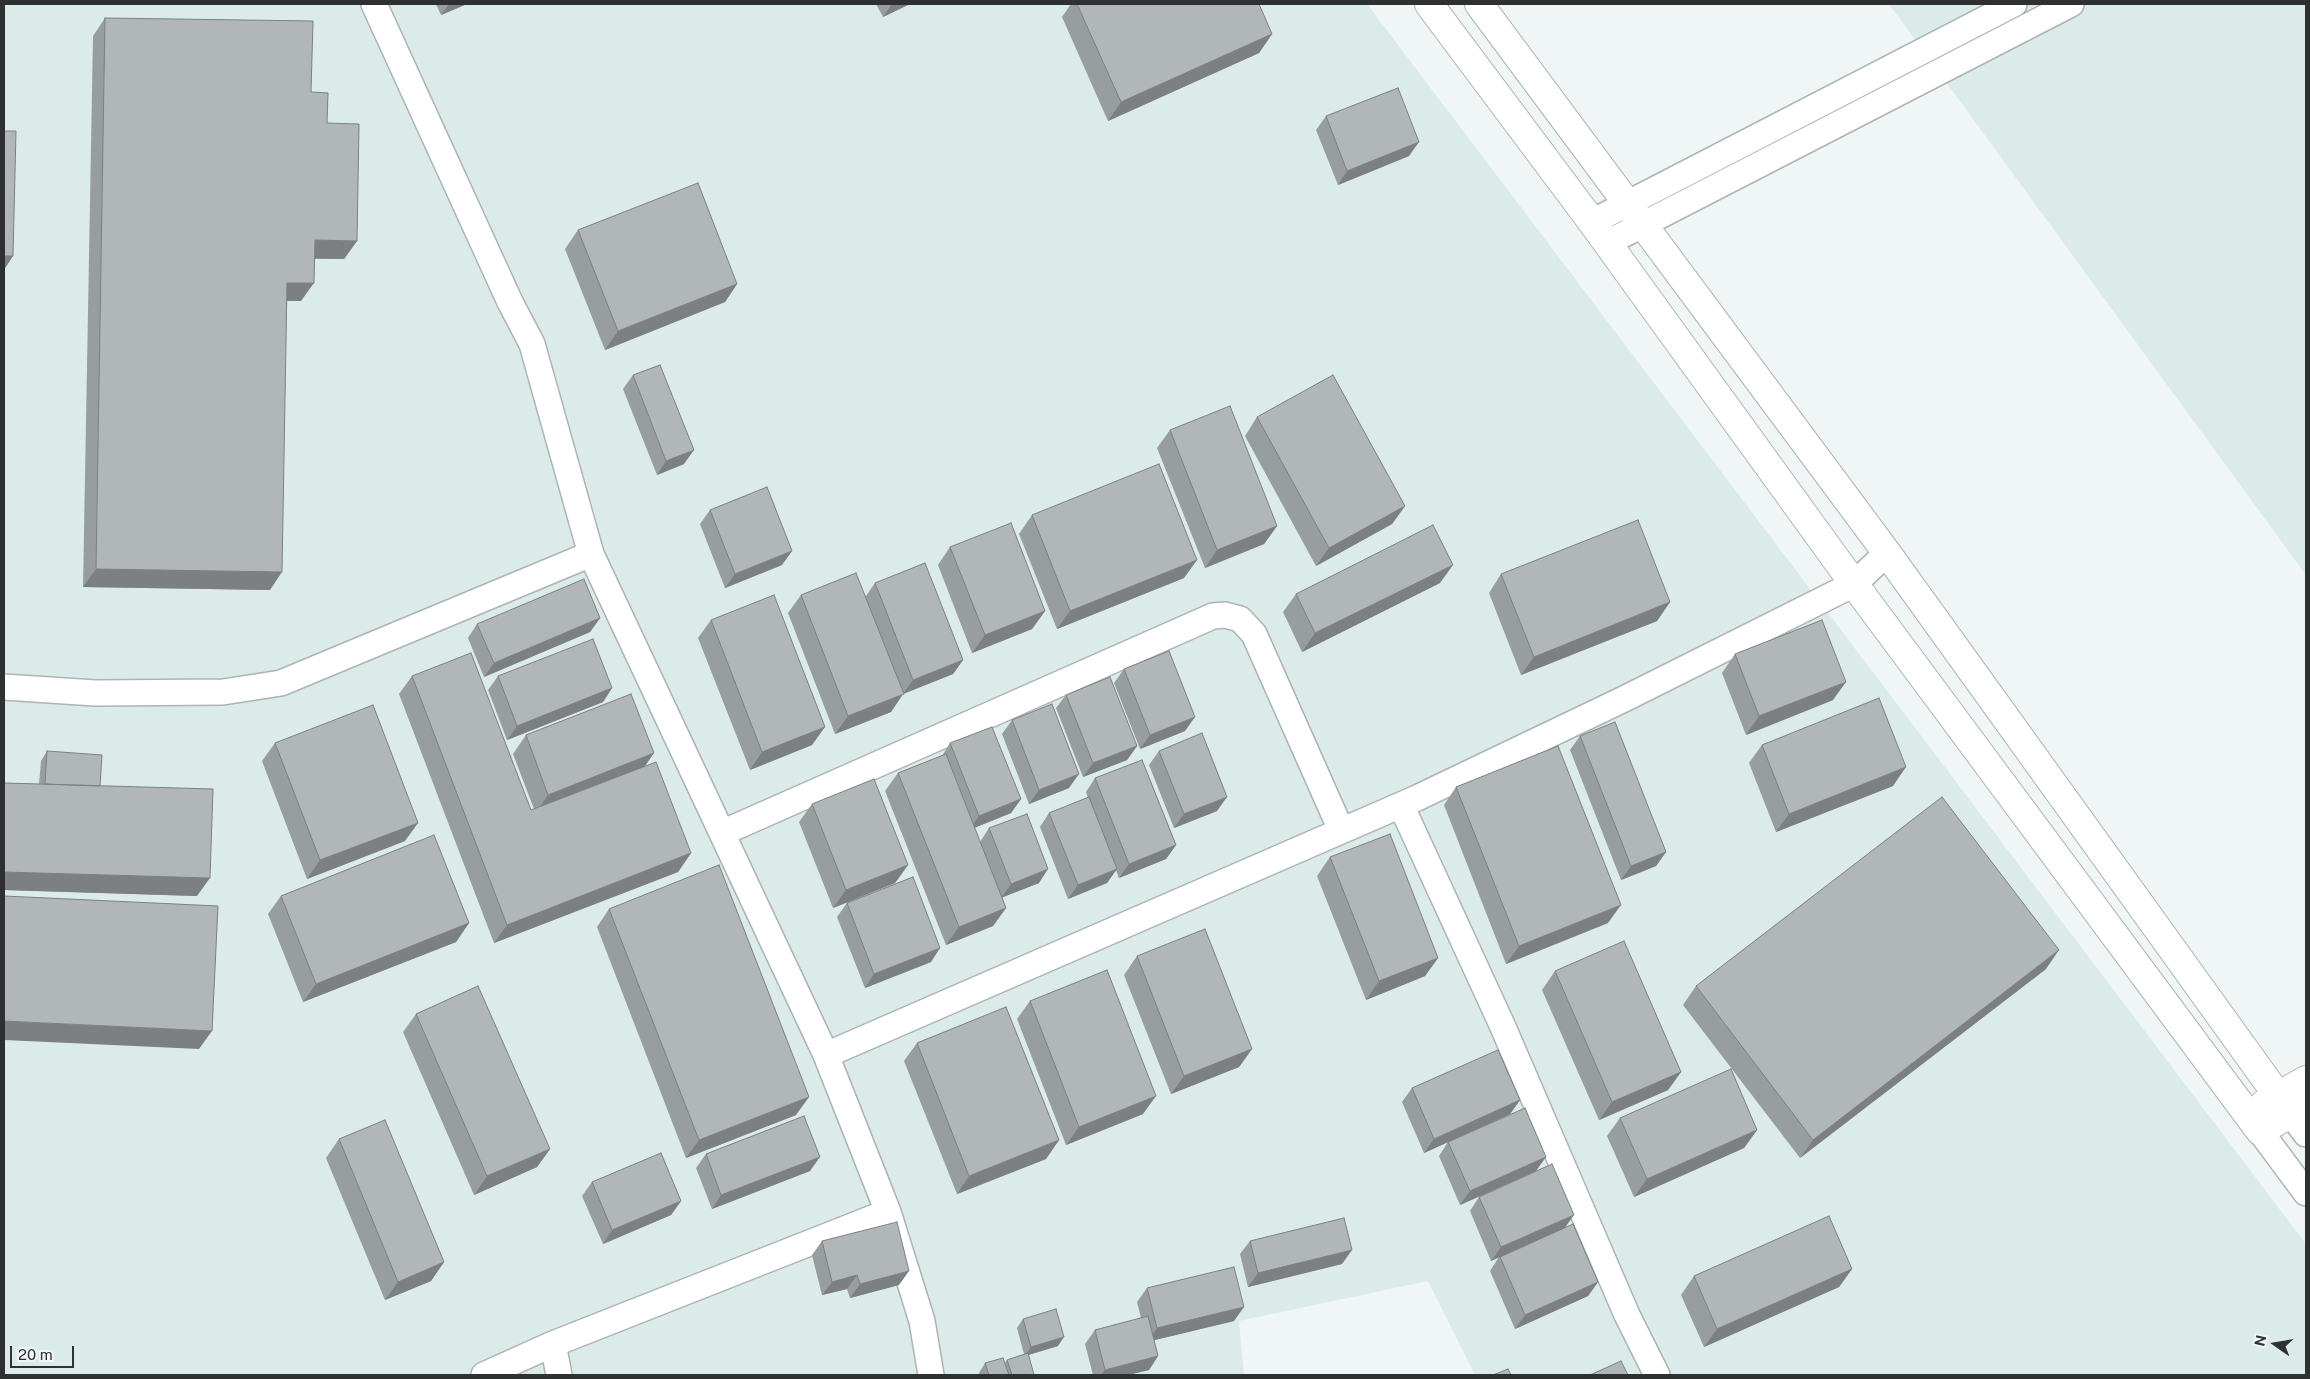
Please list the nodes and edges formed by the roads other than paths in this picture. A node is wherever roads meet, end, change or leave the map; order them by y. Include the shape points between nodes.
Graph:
1 (374, 4) edge
2 (1429, 4) edge
3 (1479, 4) edge
4 (2014, 4) edge
5 (2071, 4) edge
6 (1635, 214) junction
7 (1599, 233) junction
8 (591, 554) junction
9 (1887, 554) junction
10 (1854, 584) junction
11 (4, 687) edge
12 (1401, 805) junction
13 (1341, 830) junction
14 (722, 833) junction
15 (2095, 840) junction
16 (2063, 866) junction
17 (826, 1055) junction
18 (2306, 1080) edge
19 (2295, 1112) edge
20 (2254, 1122) junction
21 (2306, 1193) edge
22 (888, 1212) junction
23 (553, 1344) junction
24 (484, 1375) edge
25 (560, 1375) edge
26 (931, 1375) edge
27 (1657, 1375) edge

1 - 8 street via 532,344
2 - 7 street
3 - 6 street
4 - 6 street
5 - 6 street
6 - 7 street
6 - 9 street
7 - 10 street
8 - 11 street via 280,683 223,692 95,693
8 - 14 street
9 - 10 street
9 - 15 street
10 - 12 street via 1624,699
10 - 16 street
12 - 13 street
12 - 27 street via 1503,1026 1627,1315
13 - 14 street via 1254,634 1240,618 1225,615 1213,616
13 - 17 street
14 - 17 street
15 - 16 street
15 - 19 street
16 - 20 street
17 - 22 street
18 - 19 street
19 - 20 street
20 - 21 street
22 - 23 street
22 - 26 street via 922,1321
23 - 24 street
23 - 25 street

